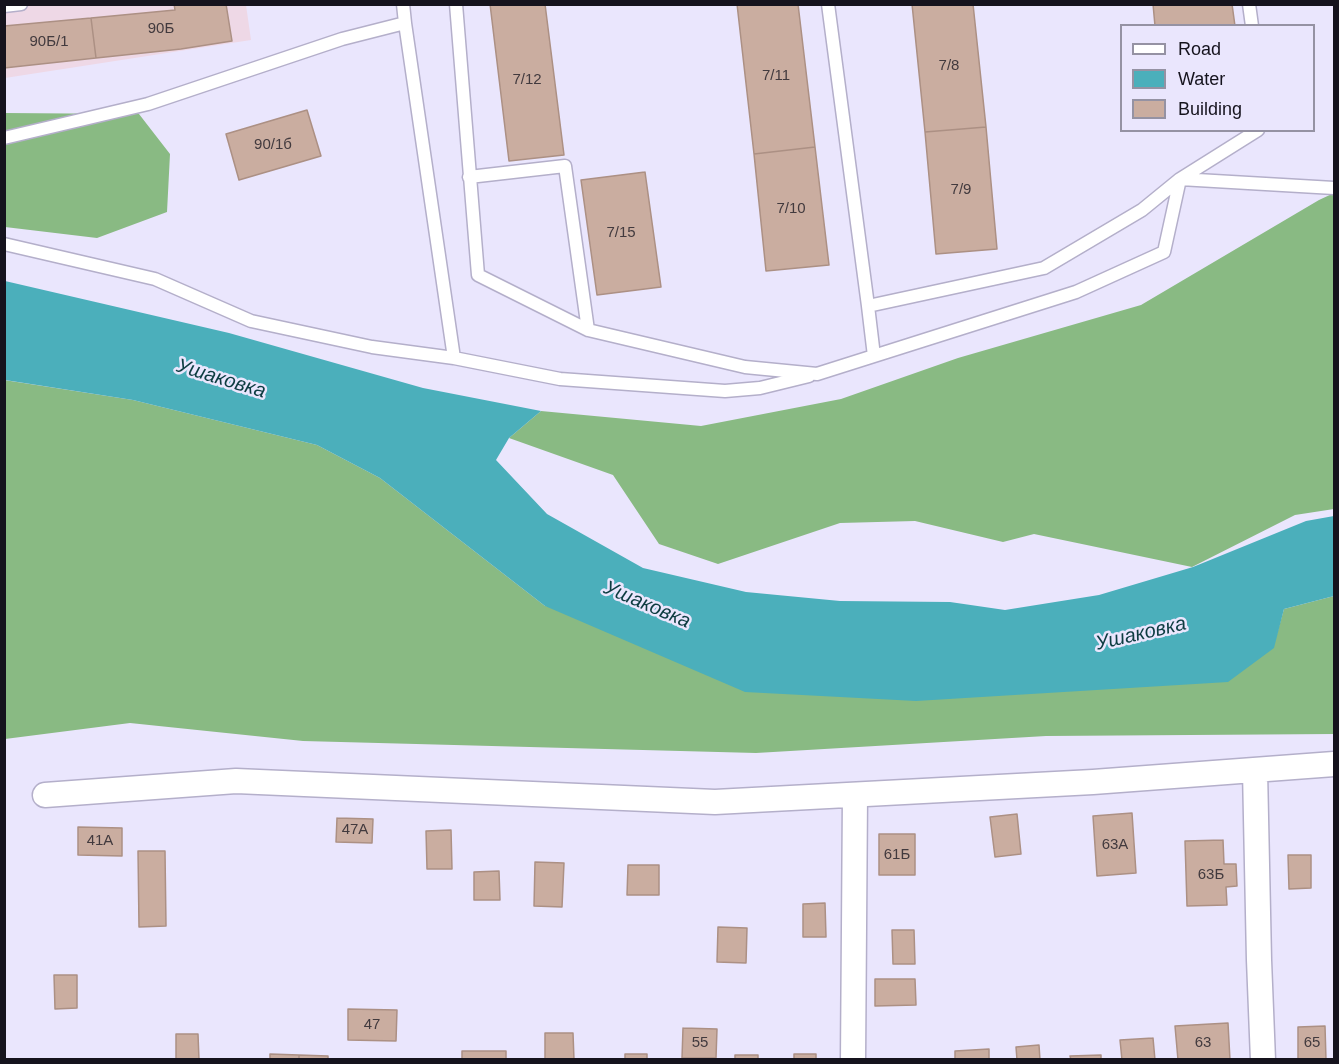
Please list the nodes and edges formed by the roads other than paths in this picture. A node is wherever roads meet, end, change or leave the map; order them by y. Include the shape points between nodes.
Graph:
1 (21, 4) edge
2 (403, 4) edge
3 (456, 4) edge
4 (828, 4) edge
5 (1249, 4) edge
6 (4, 6) edge
7 (405, 23) junction
8 (1252, 24) edge
9 (1255, 132) edge
10 (4, 138) edge
11 (469, 177) junction
12 (1180, 179) junction
13 (1335, 188) edge
14 (4, 244) edge
15 (868, 306) junction
16 (588, 330) junction
17 (873, 356) junction
18 (454, 358) junction
19 (817, 374) junction
20 (1335, 764) edge
21 (1255, 770) junction
22 (45, 795) dead end
23 (855, 795) junction
24 (853, 1059) edge
25 (1263, 1059) edge

1 - 6 lane
2 - 7 lane
3 - 11 lane
4 - 15 lane
5 - 8 lane
7 - 10 lane via 342,39 148,104
7 - 18 lane
9 - 12 lane
11 - 16 lane via 478,275
11 - 16 lane via 565,166
12 - 13 lane
12 - 15 lane via 1142,210 1044,268
12 - 17 lane via 1164,252 1076,292
14 - 18 lane via 155,279 251,321 372,347
15 - 17 lane
16 - 19 lane via 745,367
17 - 19 lane
18 - 19 lane via 560,379 725,391 760,388
20 - 21 street
21 - 23 street
21 - 25 street
22 - 23 street via 236,781 715,802
23 - 24 street

